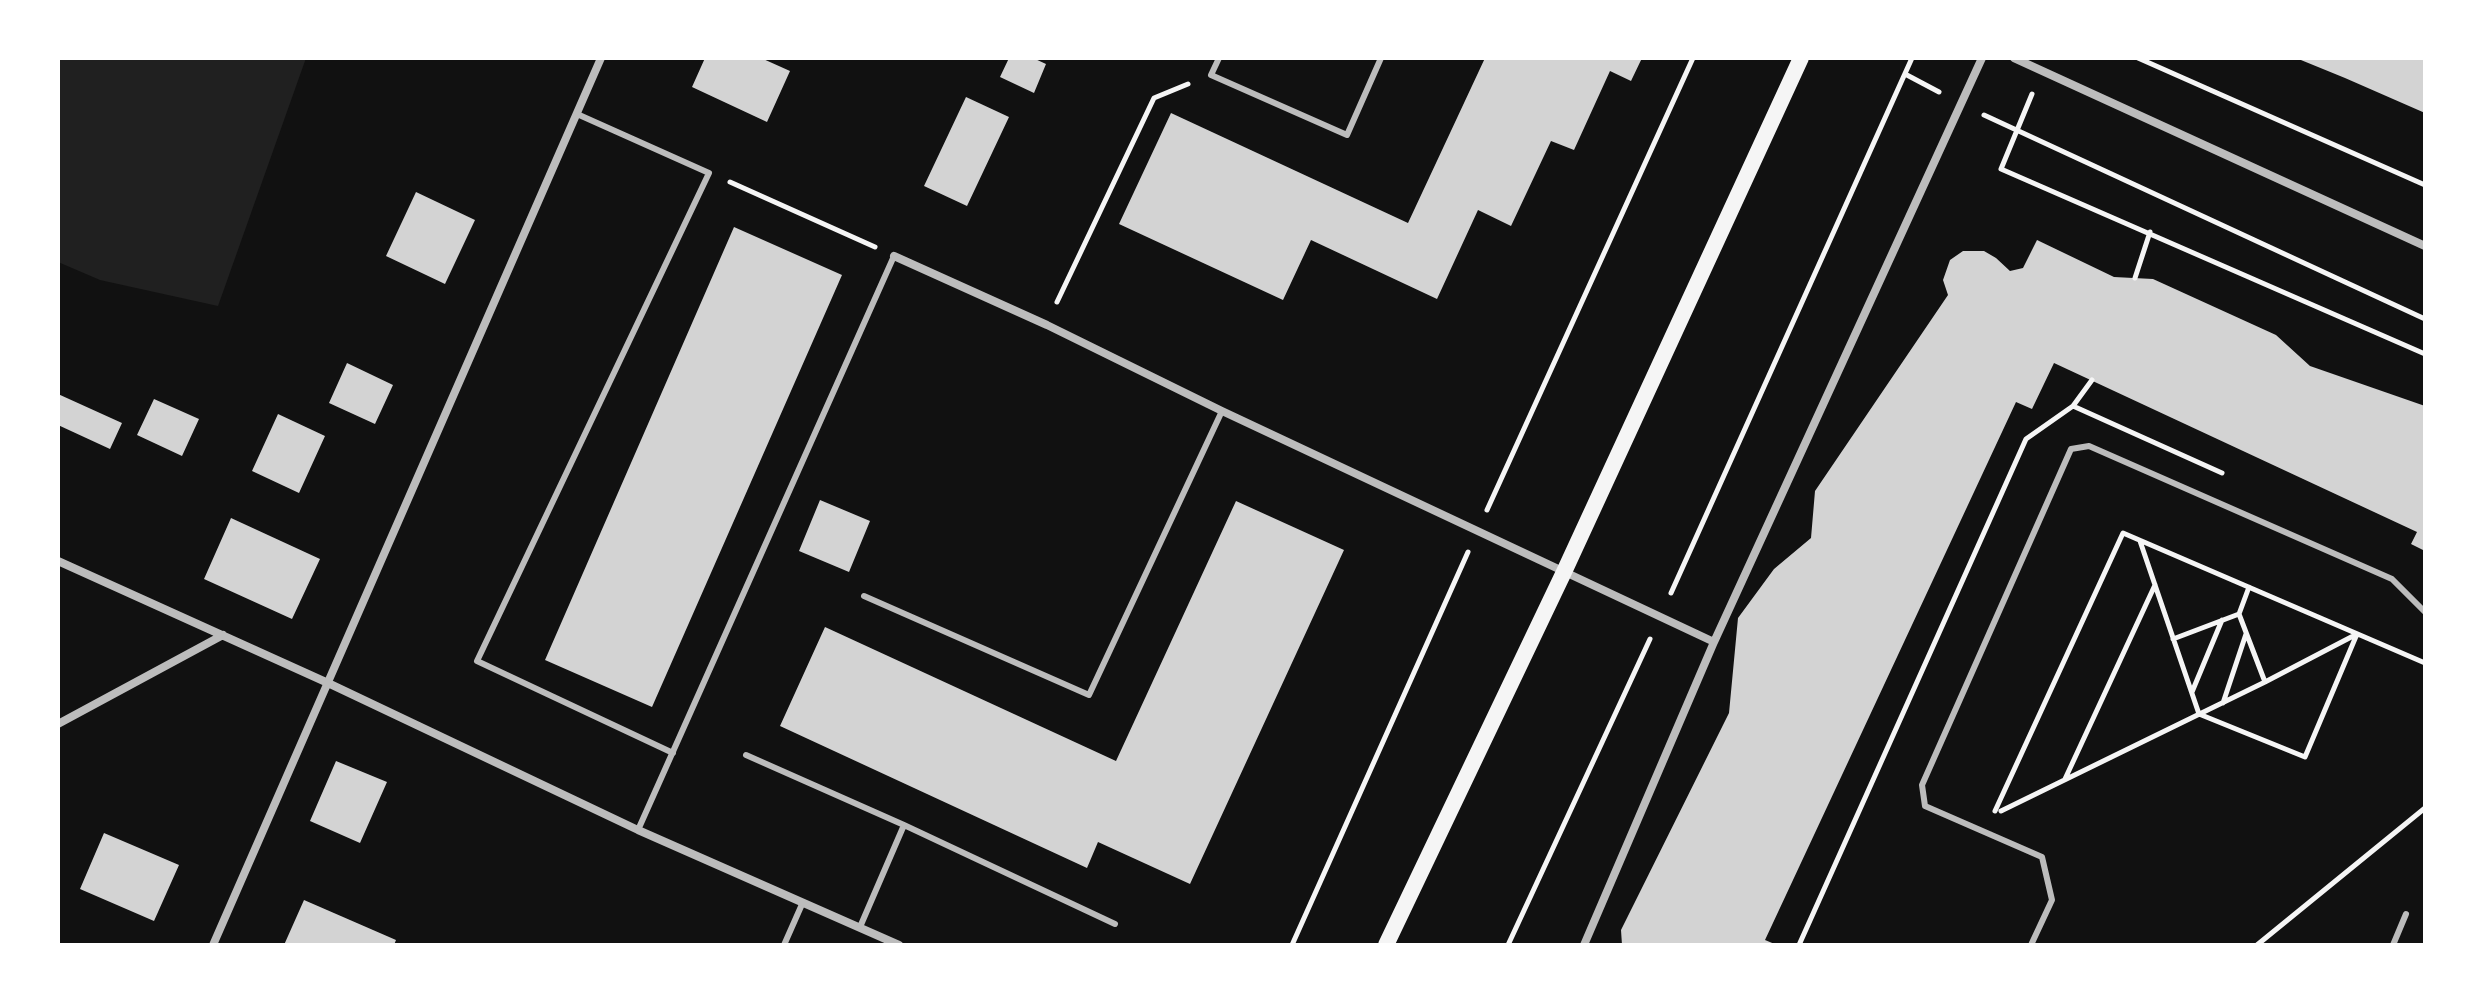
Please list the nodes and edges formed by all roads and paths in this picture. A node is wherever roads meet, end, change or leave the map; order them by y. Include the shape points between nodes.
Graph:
1 (601, 58) edge
2 (1219, 58) edge
3 (1381, 58) edge
4 (1693, 58) edge
5 (1801, 58) edge
6 (1912, 58) edge
7 (1982, 58) edge
8 (2014, 58) edge
9 (2138, 58) edge
10 (1905, 74) junction
11 (1211, 75) junction
12 (1960, 103) junction
13 (577, 114) junction
14 (2019, 131) junction
15 (709, 173) junction
16 (2425, 185) edge
17 (2150, 232) junction
18 (2425, 246) edge
19 (894, 256) junction
20 (2135, 278) dead end
21 (2425, 319) edge
22 (1047, 325) junction
23 (2425, 354) edge
24 (2092, 380) dead end
25 (1222, 411) junction
26 (1478, 531) junction
27 (2140, 540) junction
28 (58, 561) edge
29 (1564, 572) junction
30 (2155, 585) junction
31 (2249, 587) junction
32 (864, 596) dead end
33 (2425, 612) edge
34 (2239, 614) junction
35 (1660, 617) junction
36 (2222, 620) junction
37 (2246, 633) junction
38 (2357, 634) junction
39 (223, 635) junction
40 (2173, 639) junction
41 (1714, 642) junction
42 (2425, 663) edge
43 (2265, 682) junction
44 (328, 683) junction
45 (2191, 693) junction
46 (2223, 703) junction
47 (2199, 714) junction
48 (58, 724) edge
49 (673, 753) junction
50 (746, 755) dead end
51 (2065, 780) junction
52 (2425, 808) edge
53 (904, 825) junction
54 (638, 830) junction
55 (803, 902) junction
56 (2406, 914) dead end
57 (1115, 924) dead end
58 (860, 927) junction
59 (213, 945) edge
60 (784, 945) edge
61 (899, 945) edge
62 (1292, 945) edge
63 (1386, 945) edge
64 (1508, 945) edge
65 (1584, 945) edge
66 (1799, 945) edge
67 (2031, 945) edge
68 (2257, 945) edge
69 (2393, 945) edge

1 - 13 street
2 - 11 lane
3 - 11 lane via 1347,135
4 - 26 path
5 - 29 main road
6 - 10 path
7 - 12 street
8 - 18 street
9 - 16 path
10 - 12 path
10 - 35 path
11 - 22 path via 1154,98
12 - 14 path
12 - 41 street
13 - 15 lane
13 - 44 street
14 - 17 path via 2001,169
14 - 21 path
15 - 19 path
15 - 49 lane via 477,661
17 - 20 path
17 - 23 path
19 - 22 street
19 - 49 lane
22 - 25 street
24 - 66 path via 2073,406 2026,439
25 - 26 street
25 - 32 lane via 1089,695
26 - 29 street
26 - 62 path
27 - 30 path
27 - 31 path
27 - 51 path via 2123,533 1993,815
28 - 39 street
29 - 35 street
29 - 63 main road
30 - 40 path
30 - 51 path
31 - 34 path
31 - 38 path
33 - 67 lane via 2392,579 2089,446 2071,449 1922,785 1925,806 2042,857 2052,900
34 - 36 path
34 - 37 path
35 - 41 street
35 - 64 path
36 - 40 path
36 - 45 path
37 - 43 path
37 - 46 path
38 - 42 path
38 - 43 path
38 - 47 path via 2305,757
39 - 44 street
39 - 48 street
40 - 45 path
41 - 65 street
43 - 46 path
44 - 54 street
44 - 59 street
45 - 47 path
46 - 47 path
47 - 51 path
49 - 54 lane
50 - 53 lane
52 - 68 path
53 - 57 lane
53 - 58 lane
54 - 55 street
55 - 58 street
55 - 60 lane
56 - 69 lane
58 - 61 street

